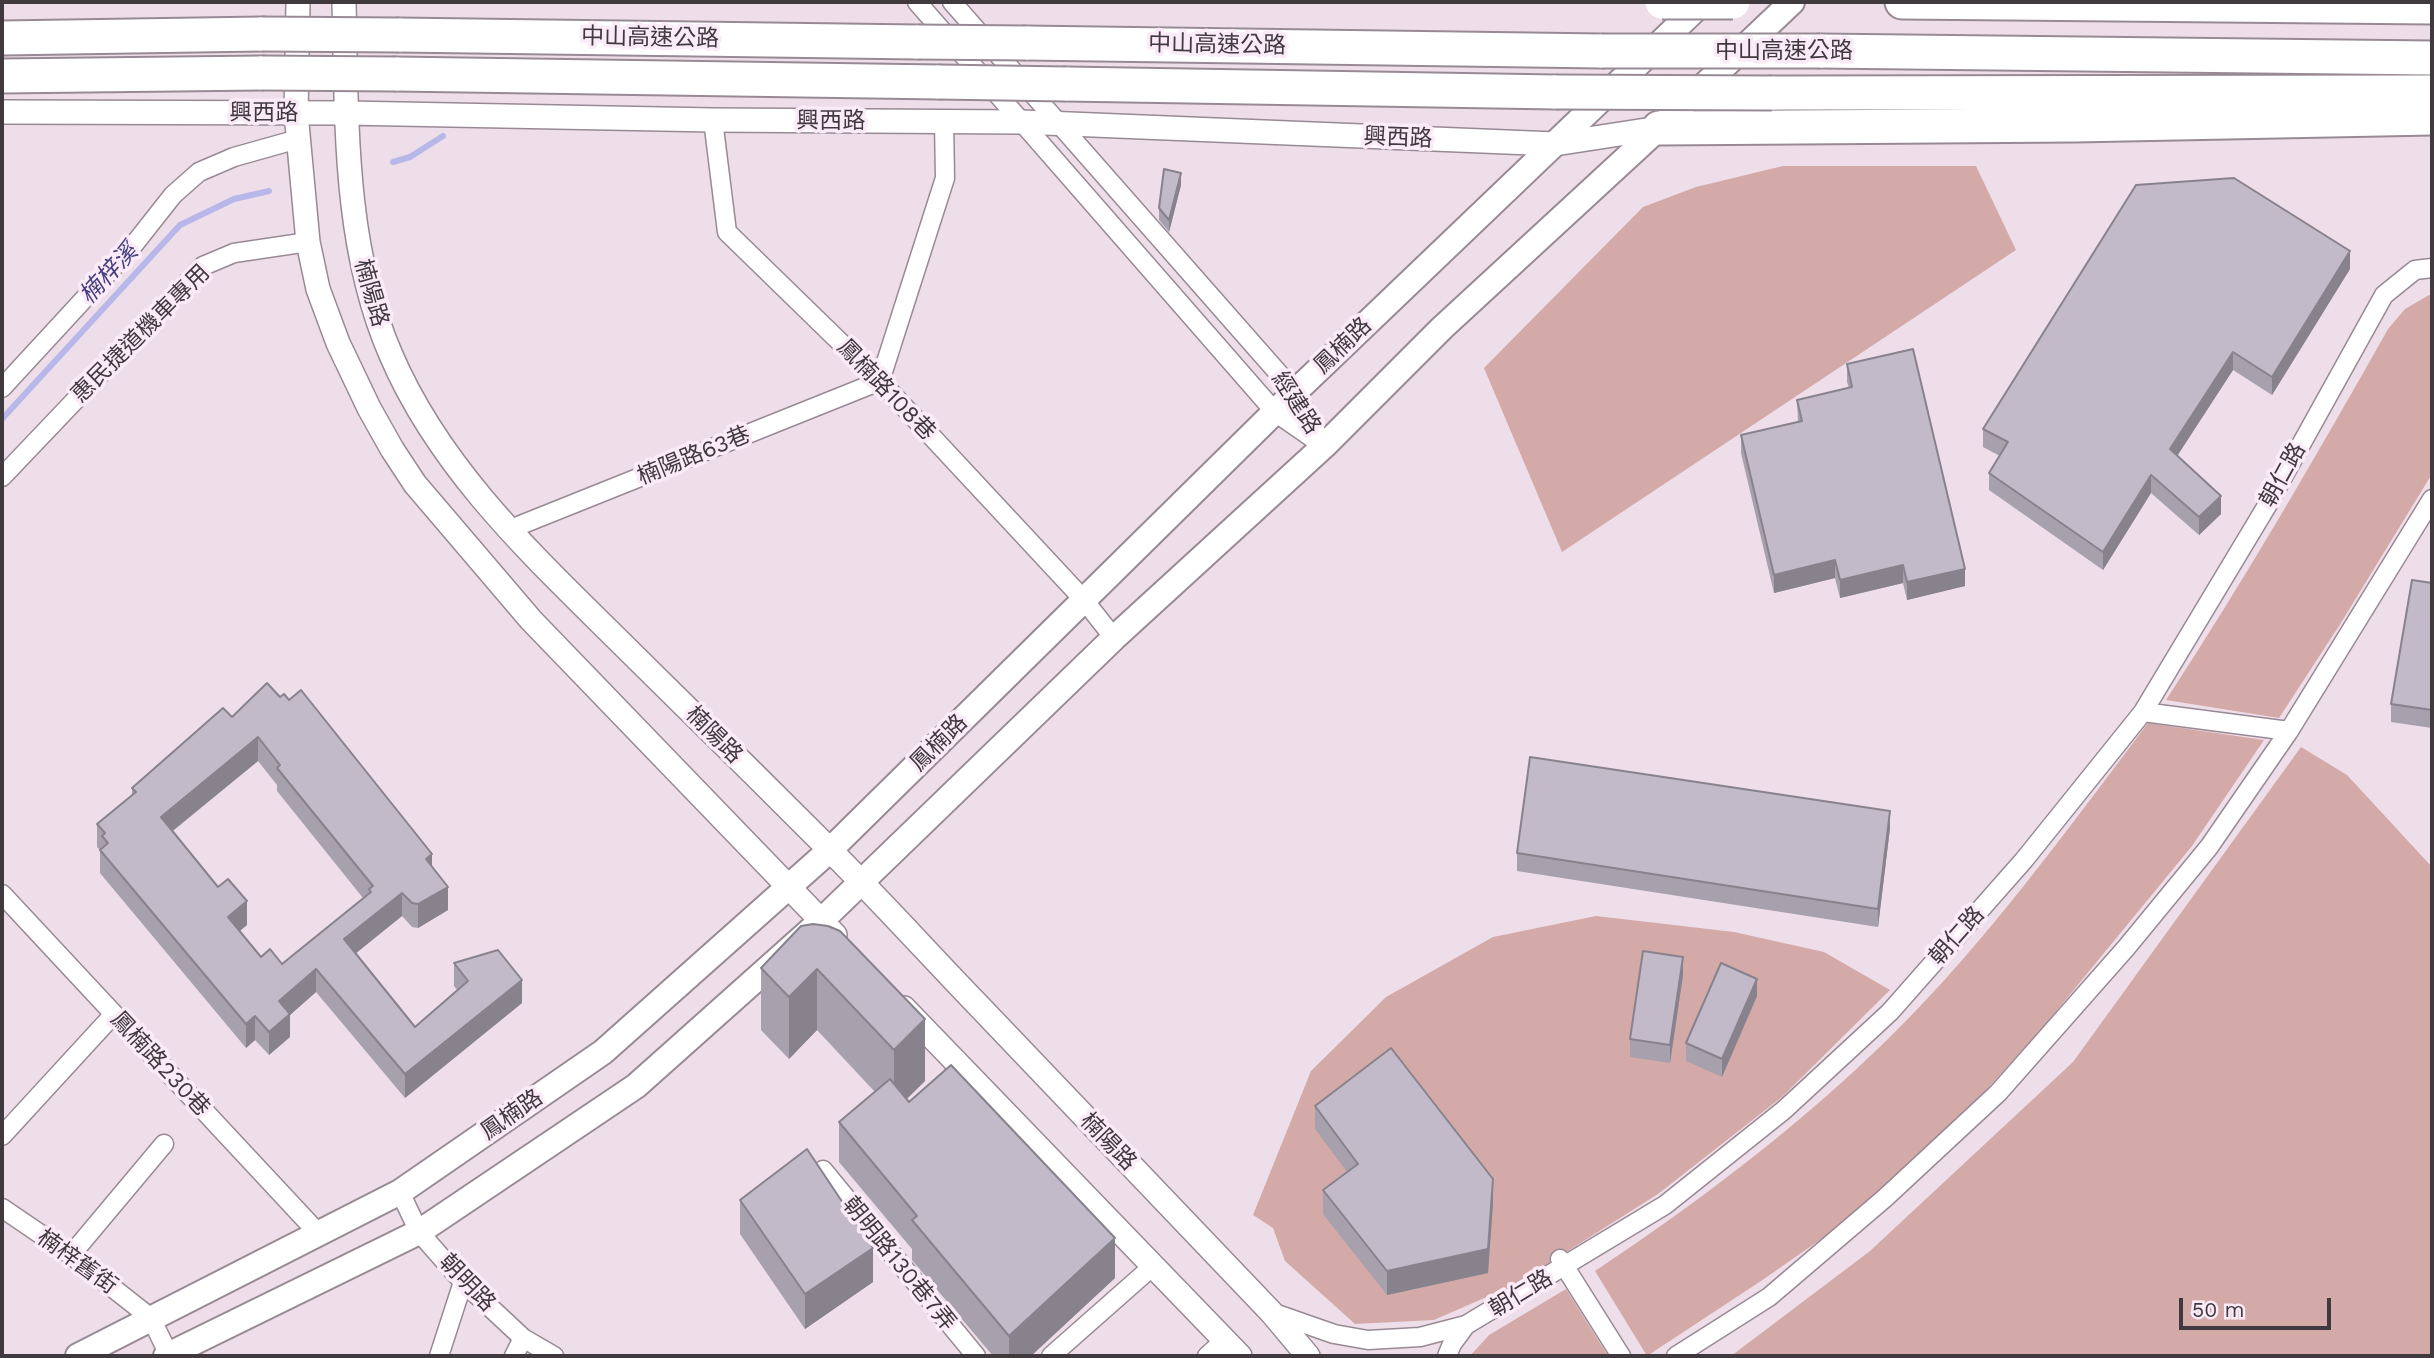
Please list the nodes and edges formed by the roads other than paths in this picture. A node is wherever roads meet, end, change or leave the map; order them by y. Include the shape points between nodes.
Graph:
1 (298, 2) edge
2 (344, 2) edge
3 (917, 2) edge
4 (952, 2) edge
5 (1650, 2) edge
6 (1662, 2) edge
7 (1703, 2) edge
8 (1733, 2) edge
9 (1792, 2) edge
10 (1902, 2) edge
11 (2432, 7) edge
12 (2, 38) edge
13 (2432, 58) edge
14 (2, 76) edge
15 (2432, 92) edge
16 (2, 112) edge
17 (296, 113) junction
18 (347, 113) junction
19 (2432, 118) edge
20 (713, 120) junction
21 (944, 121) junction
22 (1021, 122) junction
23 (1060, 124) junction
24 (1659, 128) junction
25 (298, 139) junction
26 (1555, 144) junction
27 (308, 242) junction
28 (2432, 268) edge
29 (880, 381) junction
30 (2, 388) edge
31 (1295, 392) junction
32 (1275, 412) junction
33 (1324, 446) junction
34 (2, 477) edge
35 (2432, 499) edge
36 (508, 530) junction
37 (1084, 600) junction
38 (1114, 638) junction
39 (2143, 712) junction
40 (2289, 732) junction
41 (830, 850) junction
42 (861, 882) junction
43 (790, 887) junction
44 (2, 894) edge
45 (821, 921) junction
46 (849, 951) edge
47 (887, 990) edge
48 (114, 1014) junction
49 (2, 1136) edge
50 (164, 1144) dead end
51 (822, 1170) edge
52 (400, 1192) junction
53 (2, 1208) edge
54 (419, 1232) junction
55 (318, 1233) junction
56 (71, 1255) junction
57 (1562, 1263) junction
58 (1153, 1265) junction
59 (463, 1282) junction
60 (1271, 1312) junction
61 (151, 1318) junction
62 (1466, 1325) junction
63 (523, 1338) junction
64 (1232, 1348) edge
65 (168, 1355) edge
66 (78, 1356) edge
67 (439, 1356) edge
68 (514, 1356) edge
69 (554, 1356) edge
70 (976, 1356) edge
71 (1051, 1356) edge
72 (1207, 1356) edge
73 (1308, 1356) edge
74 (1447, 1356) edge
75 (1621, 1356) edge
76 (1676, 1356) edge

1 - 17 street, 楠陽路
2 - 18 street, 楠陽路
3 - 22 street, 經建路
4 - 23 street, 經建路
5 - 6 highway
6 - 8 highway, bridge
7 - 26 main road, 鳳楠路
9 - 24 main road, 鳳楠路
10 - 11 highway
12 - 13 highway, 中山高速公路, bridge via 399,35
14 - 15 highway, bridge via 396,74 1556,92
16 - 17 street, 興西路
17 - 18 street, 興西路
17 - 25 street, 楠陽路
18 - 20 street, 興西路
18 - 36 street, 楠陽路 via 361,262 391,355 412,399 453,461
19 - 24 highway
20 - 21 street, 興西路
20 - 29 street, 鳳楠路108巷 via 727,232
21 - 22 street, 興西路
21 - 29 street via 946,177
22 - 23 street, 興西路
22 - 32 street, 經建路
23 - 26 street, 興西路
23 - 31 street, 經建路
24 - 26 street, 興西路
24 - 33 main road, 鳳楠路 via 1442,328
25 - 27 street, 楠陽路
25 - 30 street via 199,172 173,195 132,247
26 - 31 main road, 鳳楠路
27 - 34 street, 惠民捷道機車專用 via 234,253 203,265
27 - 43 street, 楠陽路 via 318,289 338,343 369,408 415,484 531,620
28 - 39 street, 朝仁路 via 2415,270 2384,295 2268,504
29 - 36 street, 楠陽路63巷
29 - 37 street, 鳳楠路108巷
31 - 32 main road, 鳳楠路
31 - 33 street, 經建路
32 - 33 street, 經建路
32 - 37 main road, 鳳楠路
33 - 38 main road, 鳳楠路
35 - 40 street
36 - 41 street, 楠陽路
37 - 38 street, 鳳楠路108巷
37 - 41 main road, 鳳楠路
38 - 42 main road, 鳳楠路
39 - 40 street
39 - 57 street, 朝仁路 via 2024,860 1890,1012 1784,1110 1665,1205
40 - 76 street via 2208,847 1998,1093 1769,1297
41 - 42 street, 楠陽路
41 - 43 main road, 鳳楠路
42 - 45 main road, 鳳楠路
42 - 60 street, 楠陽路
43 - 45 street, 楠陽路
43 - 52 main road, 鳳楠路 via 603,1052
44 - 48 street, 鳳楠路230巷
45 - 46 street, 楠陽路
45 - 54 main road, 鳳楠路 via 636,1086
47 - 58 street
48 - 49 street
48 - 55 street, 鳳楠路230巷
50 - 56 street
51 - 70 street, 朝明路130巷7弄
52 - 54 street, 朝明路
52 - 55 main road, 鳳楠路
53 - 56 street, 楠梓舊街
54 - 59 street, 朝明路
54 - 65 main road, 鳳楠路
55 - 61 main road, 鳳楠路
56 - 61 street, 楠梓舊街
57 - 62 street, 朝仁路
57 - 75 street
58 - 64 street
58 - 71 street
59 - 63 street, 朝明路
59 - 67 street
60 - 62 street, 朝仁路 via 1334,1334 1368,1340 1420,1337
60 - 73 street, 楠陽路
61 - 65 street
61 - 66 main road, 鳳楠路
62 - 74 street
63 - 68 street
63 - 69 street, 朝明路
64 - 72 street

